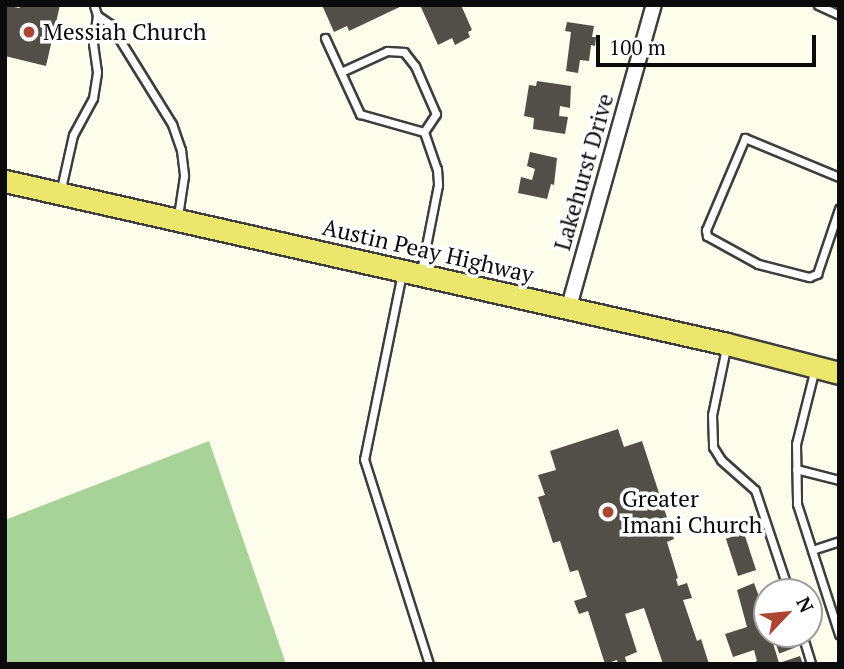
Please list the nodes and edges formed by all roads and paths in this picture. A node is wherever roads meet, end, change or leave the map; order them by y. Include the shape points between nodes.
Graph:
1 (94, 5) edge
2 (654, 5) edge
3 (818, 5) edge
4 (97, 15) junction
5 (839, 15) edge
6 (325, 38) dead end
7 (341, 72) junction
8 (425, 132) junction
9 (839, 177) edge
10 (5, 181) edge
11 (60, 193) junction
12 (839, 209) edge
13 (178, 220) junction
14 (411, 274) junction
15 (568, 310) junction
16 (727, 344) junction
17 (815, 367) junction
18 (839, 373) edge
19 (796, 469) junction
20 (839, 480) edge
21 (839, 541) edge
22 (812, 550) junction
23 (784, 578) edge
24 (839, 634) edge
25 (429, 664) edge

1 - 4 lane
2 - 15 street, Lakehurst Drive
3 - 5 lane
4 - 11 lane via 93,98 73,135
4 - 13 lane via 110,24 172,124 184,176
6 - 7 lane
7 - 8 lane via 360,114
7 - 8 lane via 387,51 404,52 436,114
8 - 14 lane via 438,185
9 - 12 lane via 745,138 707,236 758,264 809,277 817,274
10 - 11 main road, Austin Peay Highway
11 - 13 main road, Austin Peay Highway
13 - 14 main road, Austin Peay Highway
14 - 15 main road, Austin Peay Highway
14 - 25 lane via 364,460
15 - 16 main road, Austin Peay Highway
16 - 17 main road, Austin Peay Highway
16 - 23 lane via 712,415 713,447 721,460 755,489
17 - 18 main road, Austin Peay Highway
17 - 19 lane via 796,444
19 - 20 lane
19 - 22 lane via 797,504
21 - 22 lane
22 - 24 lane

